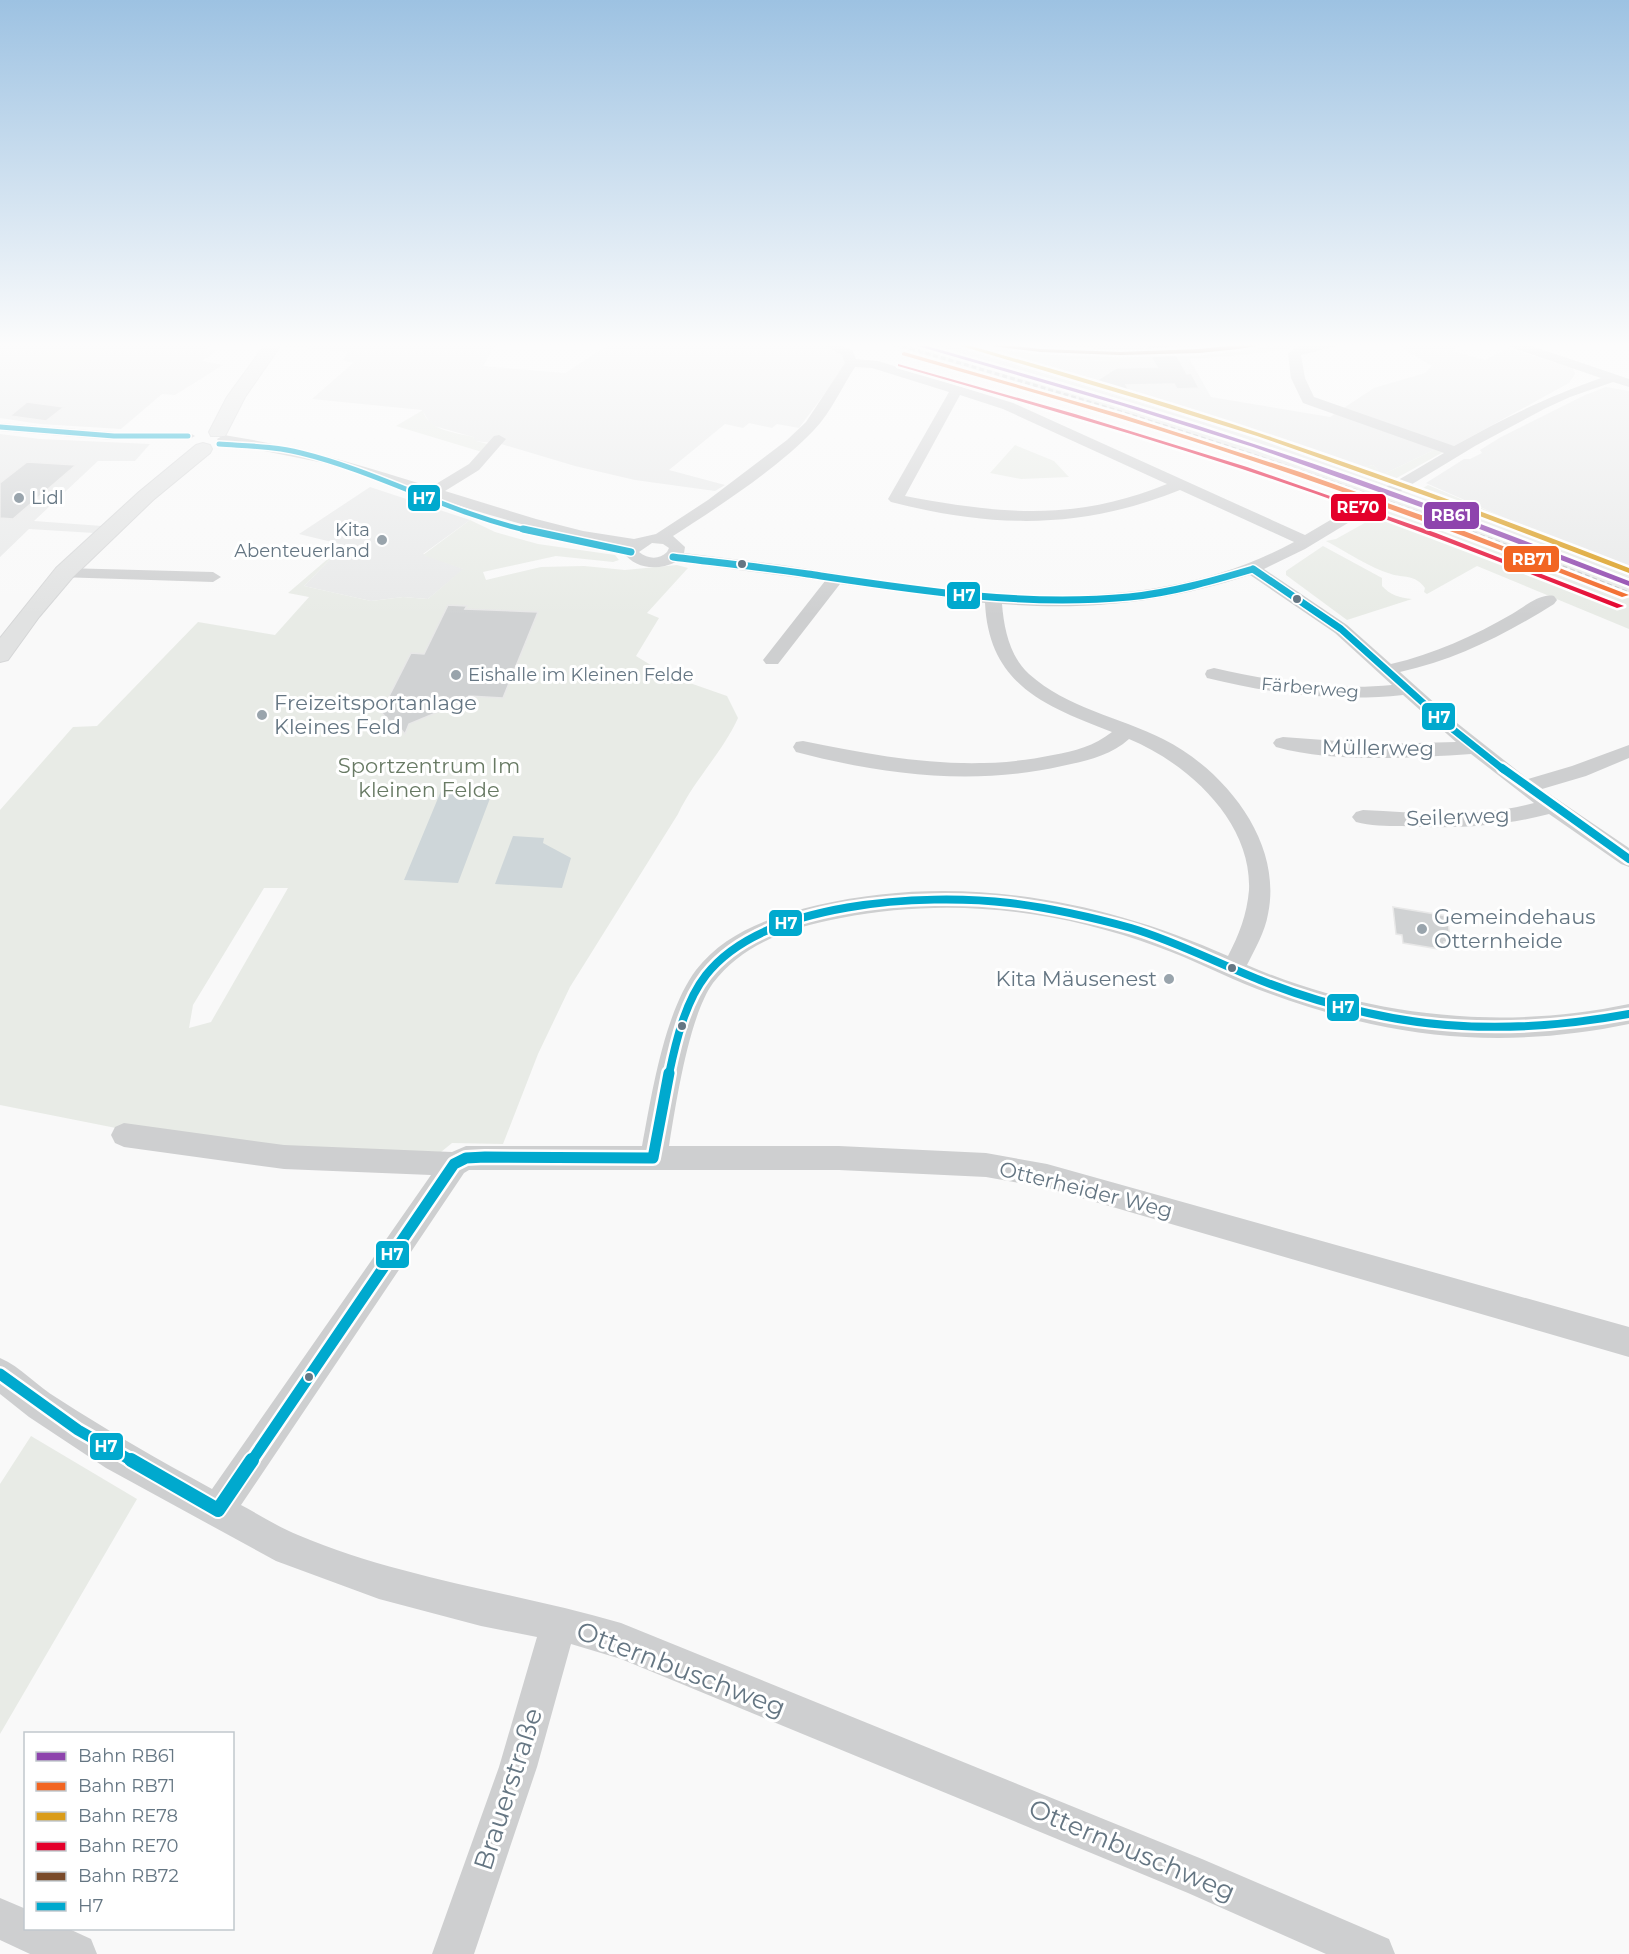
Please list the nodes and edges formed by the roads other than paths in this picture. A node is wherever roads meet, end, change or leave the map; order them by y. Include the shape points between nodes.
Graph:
1 (78, 433) edge
2 (208, 433) edge
3 (802, 433) edge
4 (932, 433) edge
5 (1070, 433) edge
6 (1403, 433) edge
7 (1492, 433) edge
8 (500, 439) dead end
9 (203, 440) junction
10 (1456, 452) junction
11 (1180, 484) junction
12 (428, 496) junction
13 (1305, 541) junction
14 (671, 547) junction
15 (633, 548) junction
16 (1253, 568) junction
17 (64, 573) junction
18 (213, 577) dead end
19 (836, 578) junction
20 (993, 599) junction
21 (1548, 600) dead end
22 (0, 656) edge
23 (772, 660) dead end
24 (1388, 670) junction
25 (1214, 674) dead end
26 (1407, 689) junction
27 (1126, 730) junction
28 (1283, 743) dead end
29 (803, 747) dead end
30 (1473, 747) junction
31 (1629, 751) edge
32 (1525, 787) junction
33 (1551, 806) junction
34 (1363, 817) dead end
35 (1629, 859) edge
36 (1234, 968) junction
37 (1629, 1014) edge
38 (124, 1135) dead end
39 (653, 1158) junction
40 (454, 1164) junction
41 (1629, 1342) edge
42 (0, 1374) edge
43 (218, 1510) junction
44 (559, 1623) junction
45 (0, 1919) edge
46 (76, 1954) edge
47 (453, 1954) edge
48 (1374, 1954) edge

1 - 9 street
2 - 9 main road
3 - 14 street via 712,503
4 - 11 street via 896,499 985,516 1051,517 1093,513
5 - 11 street
6 - 10 street
7 - 10 street
8 - 12 street via 474,467
9 - 12 street via 281,448
9 - 17 main road
10 - 13 street
11 - 13 street
12 - 15 street via 526,531
13 - 16 street
14 - 15 street via 643,540
14 - 15 street via 649,563 634,558
14 - 19 street via 759,567
16 - 20 street via 1189,589 1143,597 1060,602
16 - 24 street via 1341,629
17 - 18 street
17 - 22 main road
19 - 20 street
19 - 23 street
20 - 27 street via 999,642 1021,677 1052,699
21 - 24 street via 1501,630 1458,650
24 - 26 street
25 - 26 street, Färberweg via 1323,691
26 - 30 street
27 - 29 street via 1117,740 1093,752 1045,765 997,771 914,769
27 - 36 street via 1160,745 1200,774 1233,810 1248,839 1257,866 1257,913
28 - 30 street, Müllerweg via 1365,752
30 - 32 street
31 - 32 street
32 - 33 street
33 - 34 street, Seilerweg via 1468,820
33 - 35 street
36 - 37 street via 1331,1003 1419,1023 1517,1029
36 - 39 street via 1107,920 1010,902 942,898 892,901 796,918 745,939 706,974 694,993 684,1016
38 - 40 street, Otterheider Weg via 284,1157
39 - 40 street, Otterheider Weg via 485,1157 466,1158
39 - 41 street, Otterheider Weg via 915,1160 1047,1176
40 - 43 street
42 - 43 street, Otternbuschweg via 39,1406 118,1456
43 - 44 street, Otternbuschweg via 288,1549 379,1582
44 - 47 street, Brauerstraße via 518,1767
44 - 48 street, Otternbuschweg via 621,1641 1202,1879
45 - 46 street

